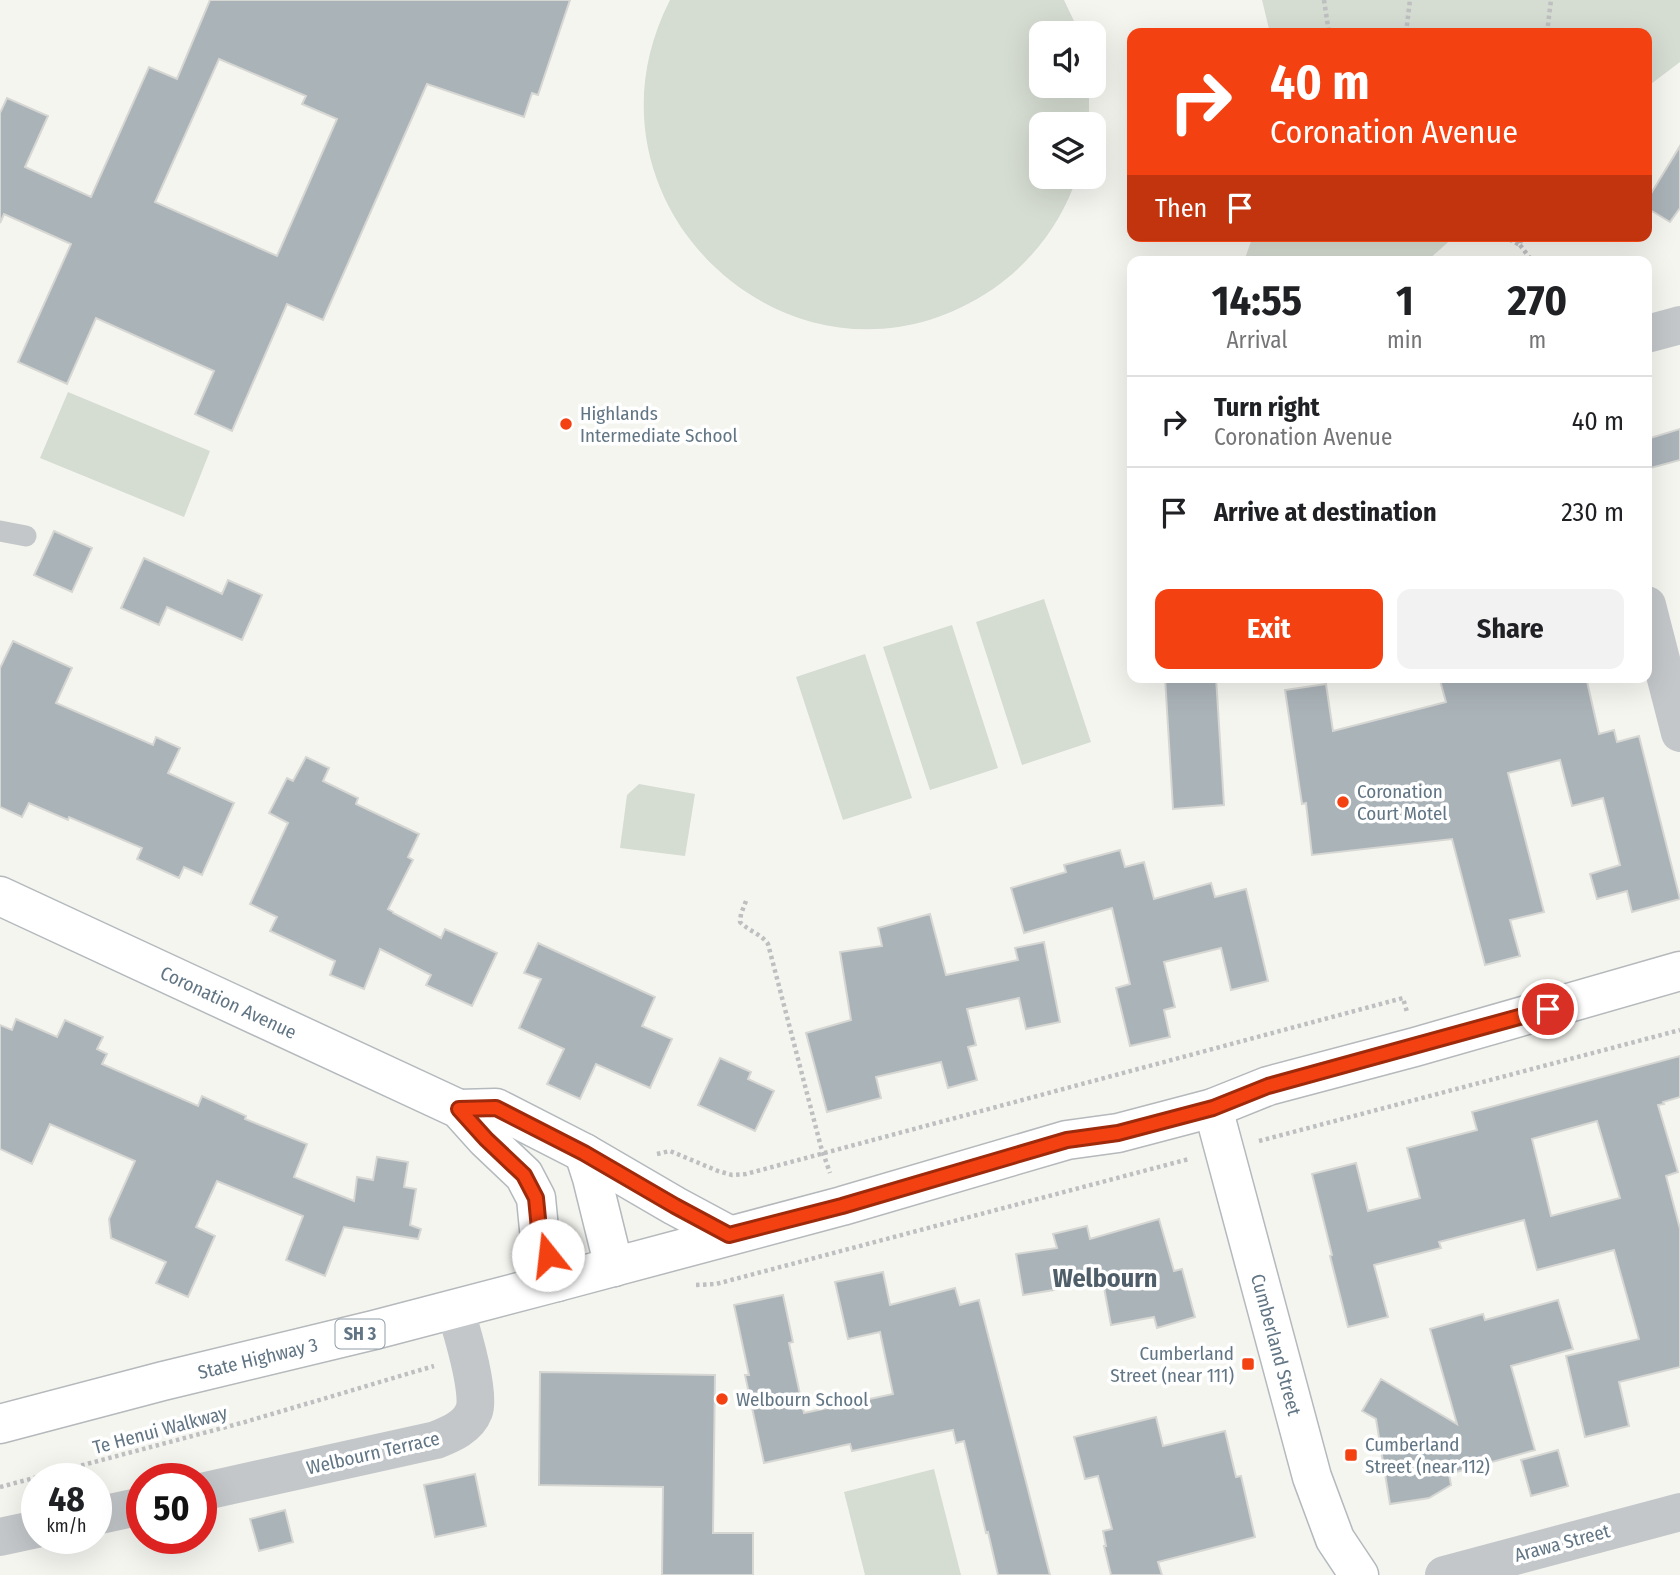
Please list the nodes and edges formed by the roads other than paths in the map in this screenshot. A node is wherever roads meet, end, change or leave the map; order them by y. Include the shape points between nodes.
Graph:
1 (1680, 325) edge
2 (1652, 333) edge
3 (0, 531) edge
4 (26, 536) dead end
5 (1652, 624) edge
6 (1680, 733) edge
7 (0, 896) edge
8 (1680, 971) edge
9 (1213, 1108) junction
10 (459, 1109) junction
11 (584, 1153) junction
12 (729, 1235) junction
13 (614, 1267) junction
14 (557, 1282) junction
15 (455, 1309) junction
16 (0, 1424) edge
17 (217, 1488) edge
18 (1680, 1511) edge
19 (21, 1532) edge
20 (0, 1537) edge
21 (1359, 1575) edge
22 (1444, 1575) edge

1 - 2 street
3 - 4 lane
5 - 6 street
7 - 10 main road, Coronation Avenue
8 - 9 main road, SH 3 via 1268,1086
9 - 12 main road, SH 3 via 1118,1133 1067,1140
9 - 21 main road, Cumberland Street via 1312,1477 1335,1539
10 - 11 main road, Coronation Avenue via 496,1108
10 - 14 main road, Coronation Avenue via 524,1175 536,1198 539,1229
11 - 12 main road, Coronation Avenue
11 - 13 main road
12 - 13 main road, SH 3
13 - 14 main road, SH 3
14 - 15 main road, State Highway 3 / SH 3
15 - 16 main road, State Highway 3 / SH 3
15 - 17 street, Welbourn Terrace via 474,1389 475,1409 464,1426 436,1440
18 - 22 street, Arawa Street
19 - 20 street

